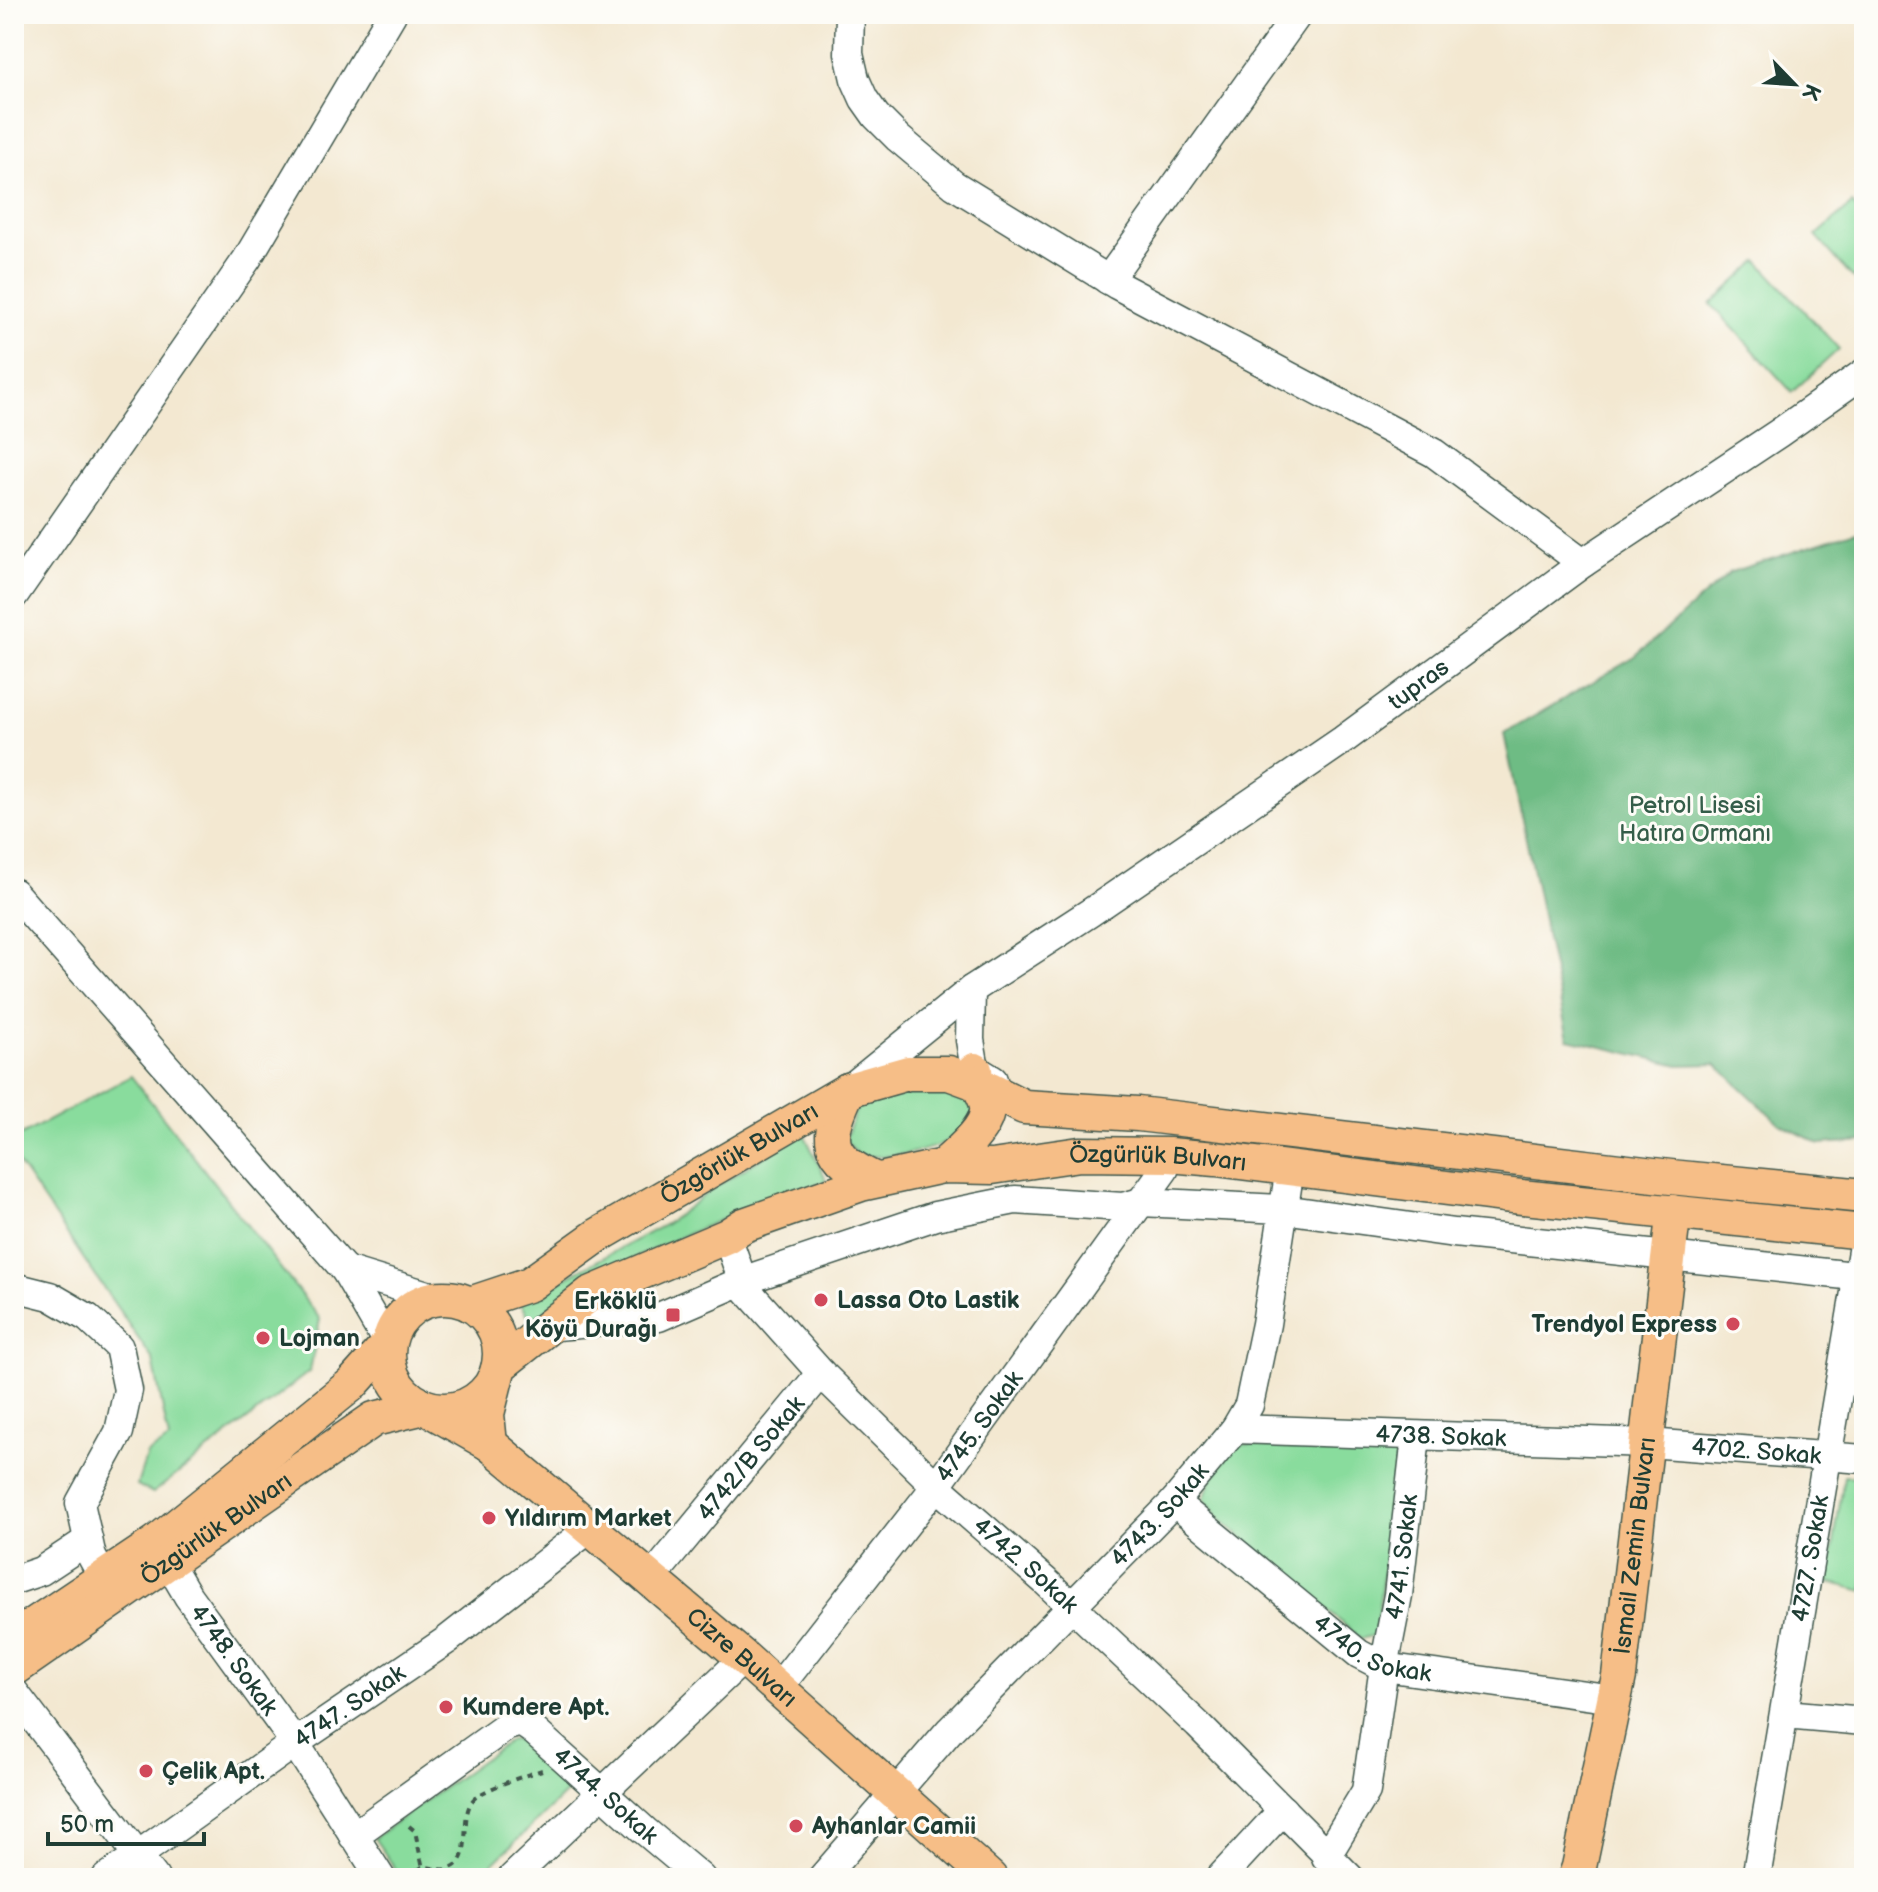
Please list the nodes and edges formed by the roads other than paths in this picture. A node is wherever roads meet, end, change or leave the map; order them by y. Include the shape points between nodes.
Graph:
1 (392, 14) edge
2 (850, 14) edge
3 (1298, 14) edge
4 (1108, 280) junction
5 (1864, 373) edge
6 (1583, 563) junction
7 (14, 595) edge
8 (14, 893) edge
9 (971, 990) junction
10 (976, 1076) junction
11 (848, 1090) junction
12 (1024, 1107) joint
13 (1169, 1155) junction
14 (943, 1166) junction
15 (1290, 1168) junction
16 (876, 1180) junction
17 (1503, 1195) junction
18 (1864, 1196) edge
19 (1141, 1202) junction
20 (1283, 1209) junction
21 (1672, 1212) junction
22 (1864, 1232) edge
23 (727, 1236) junction
24 (1864, 1239) edge
25 (1525, 1241) junction
26 (1667, 1257) junction
27 (345, 1270) junction
28 (1861, 1277) edge
29 (742, 1281) junction
30 (14, 1287) edge
31 (454, 1301) junction
32 (545, 1327) junction
33 (388, 1344) junction
34 (499, 1366) junction
35 (821, 1373) junction
36 (425, 1407) junction
37 (1235, 1429) junction
38 (1416, 1437) junction
39 (1648, 1443) junction
40 (490, 1444) junction
41 (1827, 1458) junction
42 (1864, 1459) edge
43 (936, 1486) junction
44 (1174, 1502) junction
45 (589, 1529) junction
46 (88, 1540) junction
47 (168, 1562) junction
48 (104, 1579) junction
49 (14, 1580) edge
50 (650, 1580) junction
51 (1070, 1605) junction
52 (14, 1638) edge
53 (744, 1658) junction
54 (1384, 1667) junction
55 (14, 1669) edge
56 (778, 1688) junction
57 (14, 1692) edge
58 (1614, 1699) junction
59 (1785, 1714) junction
60 (1864, 1721) edge
61 (295, 1743) junction
62 (603, 1791) junction
63 (897, 1794) junction
64 (1283, 1810) junction
65 (353, 1836) junction
66 (1326, 1857) junction
67 (147, 1866) edge
68 (106, 1878) edge
69 (381, 1878) edge
70 (512, 1878) edge
71 (701, 1878) edge
72 (822, 1878) edge
73 (990, 1878) edge
74 (1220, 1878) edge
75 (1350, 1878) edge
76 (1575, 1878) edge
77 (1756, 1878) edge

1 - 7 street via 247,259
2 - 4 street via 855,79 876,116 954,185
3 - 4 street
4 - 6 street via 1414,442
5 - 6 street, tupras
6 - 9 street, tupras via 1343,740
8 - 27 street
9 - 10 street
9 - 11 street, tupras
10 - 11 main road, Özgörlük Bulvarı via 908,1073
10 - 12 main road, Özgörlük Bulvarı
10 - 14 main road via 987,1105 986,1120
11 - 16 main road via 835,1117 834,1147 845,1164
11 - 31 main road, Özgörlük Bulvarı via 597,1236 530,1284
12 - 18 main road, Özgürlük Bulvarı via 1138,1114
13 - 14 main road, Özgürlük Bulvarı via 1080,1154 992,1167
13 - 15 main road, Özgürlük Bulvarı
13 - 19 street, 4745. Sokak
14 - 16 main road, Özgürlük Bulvarı
15 - 17 main road, Özgürlük Bulvarı
15 - 20 street, 4743. Sokak
16 - 23 main road, Özgürlük Bulvarı via 744,1225
17 - 21 main road, Özgürlük Bulvarı
17 - 25 street
19 - 20 street
19 - 29 street via 1123,1207 1015,1200 935,1216
19 - 43 street, 4745. Sokak
20 - 25 street
20 - 37 street, 4743. Sokak via 1249,1405
21 - 22 main road, Özgürlük Bulvarı
21 - 26 main road, İsmail Zemin Bulvarı
23 - 29 street, 4742. Sokak
23 - 32 main road, Özgürlük Bulvarı via 590,1294
24 - 28 street, 4727. Sokak
25 - 26 street via 1529,1251 1560,1263 1602,1268 1633,1269
26 - 28 street
26 - 39 main road, İsmail Zemin Bulvarı
27 - 31 street
27 - 33 street
28 - 41 street, 4727. Sokak
29 - 32 street via 659,1317
29 - 35 street, 4742. Sokak
30 - 46 street via 50,1296 88,1318 119,1347 128,1390 119,1432 80,1503
31 - 33 main road via 420,1303 394,1327
31 - 34 main road via 482,1313 498,1337
32 - 34 main road, Özgürlük Bulvarı
33 - 36 main road via 395,1382
33 - 48 main road via 352,1384
34 - 36 main road via 492,1384 471,1403 443,1411
34 - 40 main road via 487,1414
35 - 43 street, 4742. Sokak
35 - 50 street, 4742/B Sokak
36 - 40 main road, Cizre Bulvarı
36 - 47 main road, Özgürlük Bulvarı via 374,1419
37 - 38 street, 4738. Sokak
37 - 44 street, 4743. Sokak
38 - 39 street, 4738. Sokak
38 - 54 street, 4741. Sokak
39 - 41 street, 4702. Sokak
39 - 58 main road, İsmail Zemin Bulvarı
40 - 45 main road, Cizre Bulvarı
41 - 42 street, 4702. Sokak
41 - 59 street, 4727. Sokak
43 - 51 street, 4742. Sokak
43 - 56 street, 4745. Sokak
44 - 51 street, 4743. Sokak
44 - 54 street, 4740. Sokak via 1359,1654
45 - 50 main road, Cizre Bulvarı
45 - 61 street, 4747. Sokak via 447,1640
46 - 48 street
46 - 49 street via 41,1571
47 - 55 main road, Özgürlük Bulvarı
47 - 61 street, 4748. Sokak
48 - 52 main road
50 - 53 main road, Cizre Bulvarı
51 - 63 street, 4743. Sokak via 950,1730
51 - 64 street, 4742. Sokak
53 - 56 main road, Cizre Bulvarı
53 - 62 street
54 - 58 street, 4740. Sokak
54 - 66 street, 4741. Sokak via 1366,1791
56 - 63 main road, Cizre Bulvarı
57 - 67 street
58 - 76 main road, İsmail Zemin Bulvarı
59 - 60 street
59 - 77 street, 4727. Sokak
61 - 65 street, 4748. Sokak
61 - 67 street, 4747. Sokak
62 - 65 street, 4744. Sokak via 534,1731 515,1723
62 - 70 street
62 - 71 street, 4744. Sokak
63 - 72 street, 4743. Sokak
63 - 73 main road, Cizre Bulvarı
64 - 66 street, 4742. Sokak
64 - 74 street
65 - 69 street, 4748. Sokak
66 - 75 street, 4742. Sokak
67 - 68 street, 4747. Sokak

